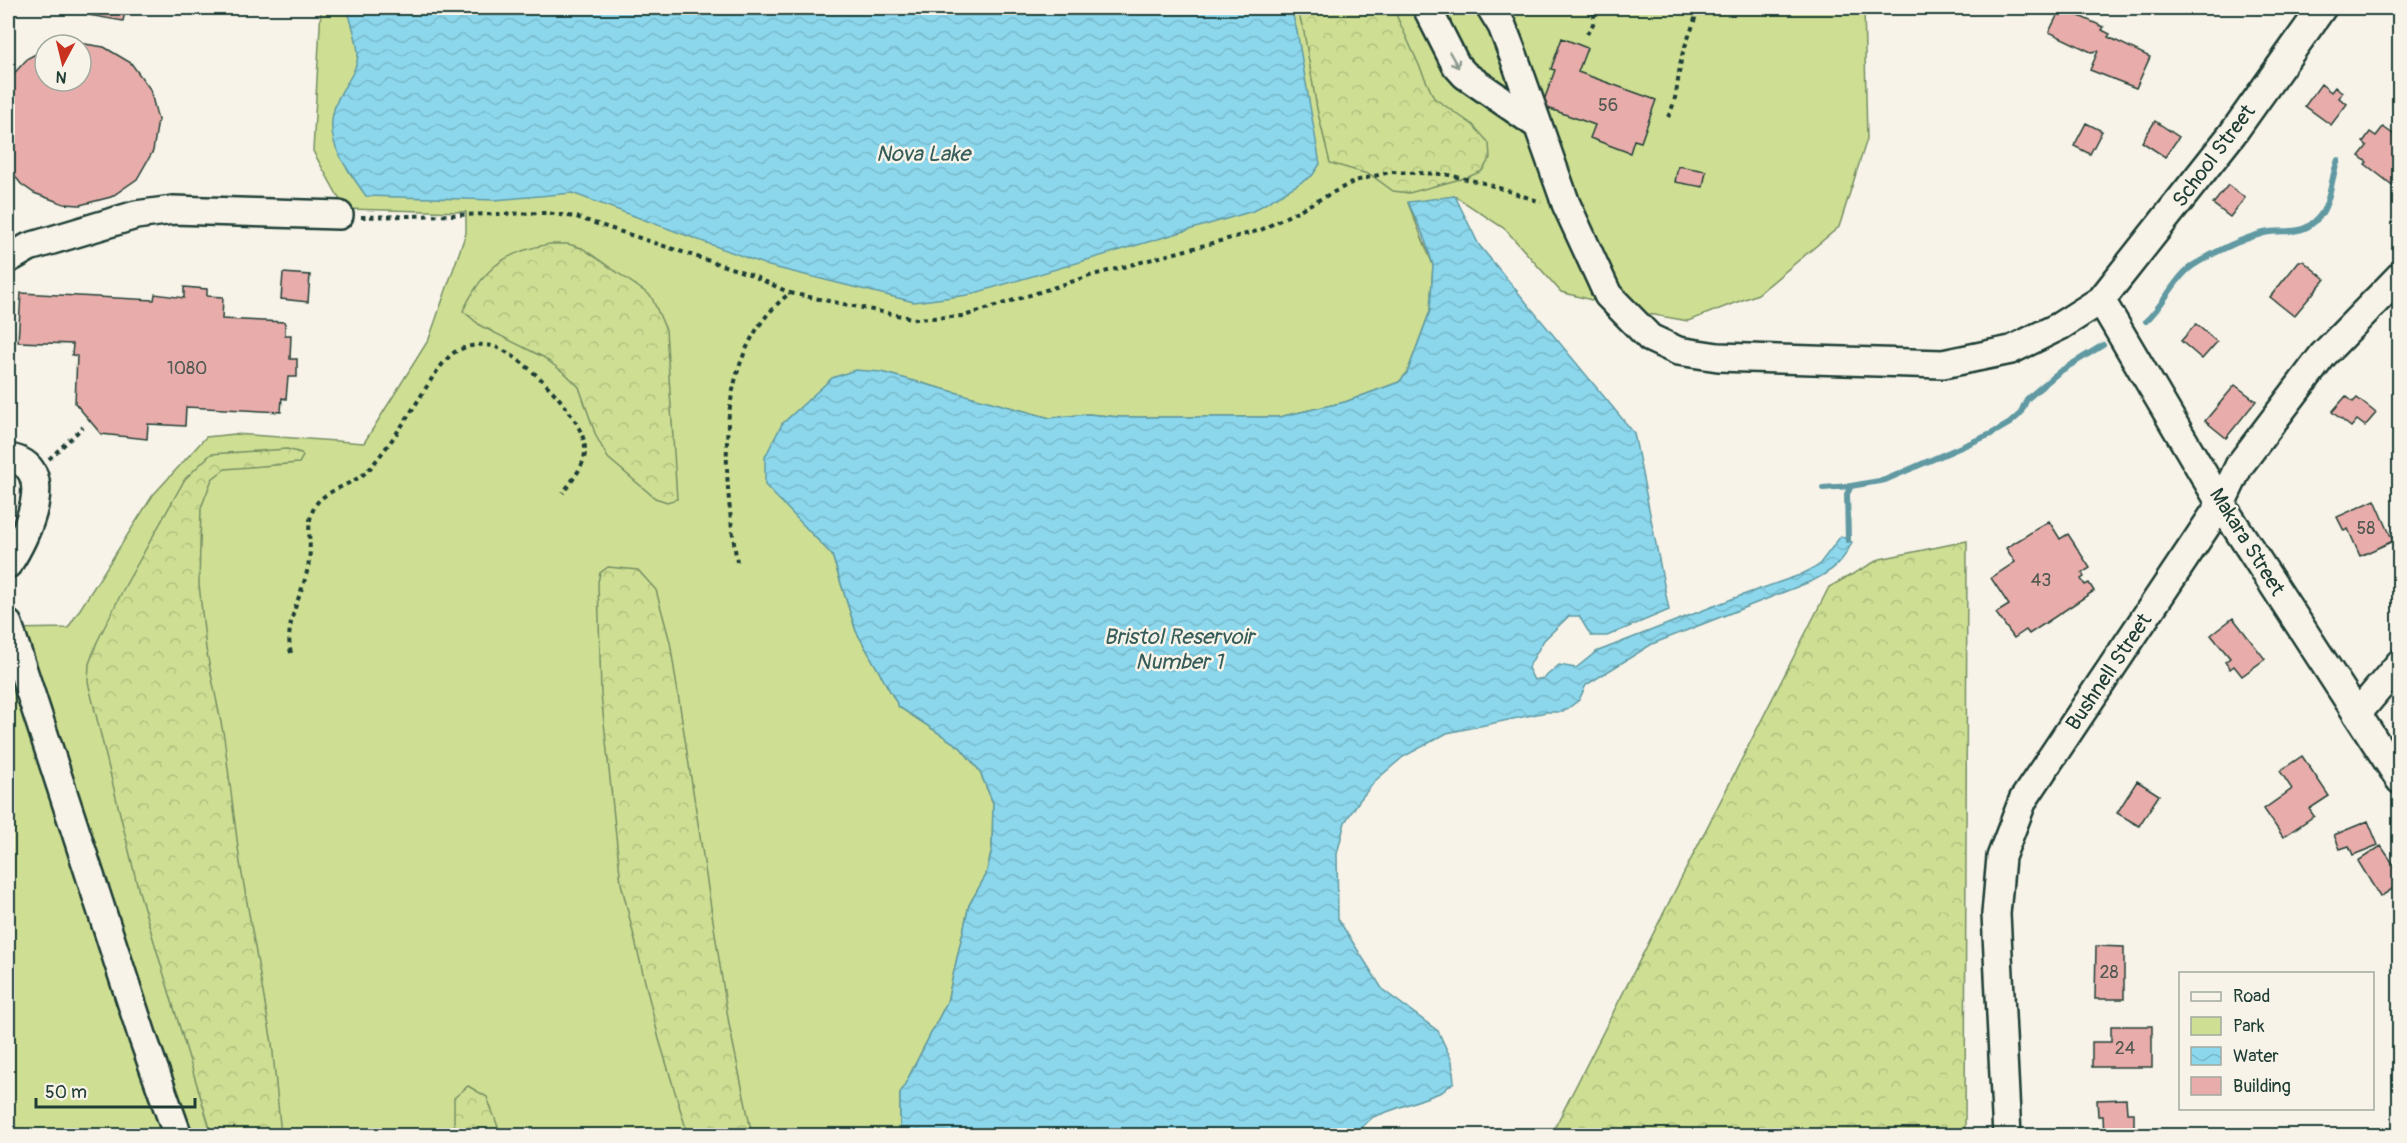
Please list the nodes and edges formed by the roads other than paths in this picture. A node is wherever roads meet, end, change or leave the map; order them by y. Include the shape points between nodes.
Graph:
1 (1427, 8) edge
2 (1491, 8) edge
3 (2322, 8) edge
4 (1536, 124) junction
5 (339, 215) road end
6 (8, 259) edge
7 (2400, 276) edge
8 (2101, 300) junction
9 (8, 458) edge
10 (2221, 504) junction
11 (8, 564) edge
12 (8, 624) edge
13 (2400, 663) edge
14 (2357, 714) junction
15 (2400, 780) edge
16 (178, 1136) edge
17 (2007, 1136) edge

1 -> 4 street via 1465,75
2 - 4 street, School Street via 1502,26
3 - 8 street, School Street via 2233,133
4 - 8 street, School Street via 1566,204 1608,295 1650,338 1678,351 1695,355 1943,364 2011,350
5 - 6 street via 164,212 136,216 29,247
7 - 10 street, Bushnell Street via 2323,355 2239,466
8 - 10 street, Makara Street
9 - 11 street via 22,462 32,474 36,498 19,547
10 - 14 street, Makara Street
10 - 17 street, Bushnell Street via 2023,800 2001,857 1996,914
12 - 16 street
13 - 14 street
14 - 15 street, Makara Street

